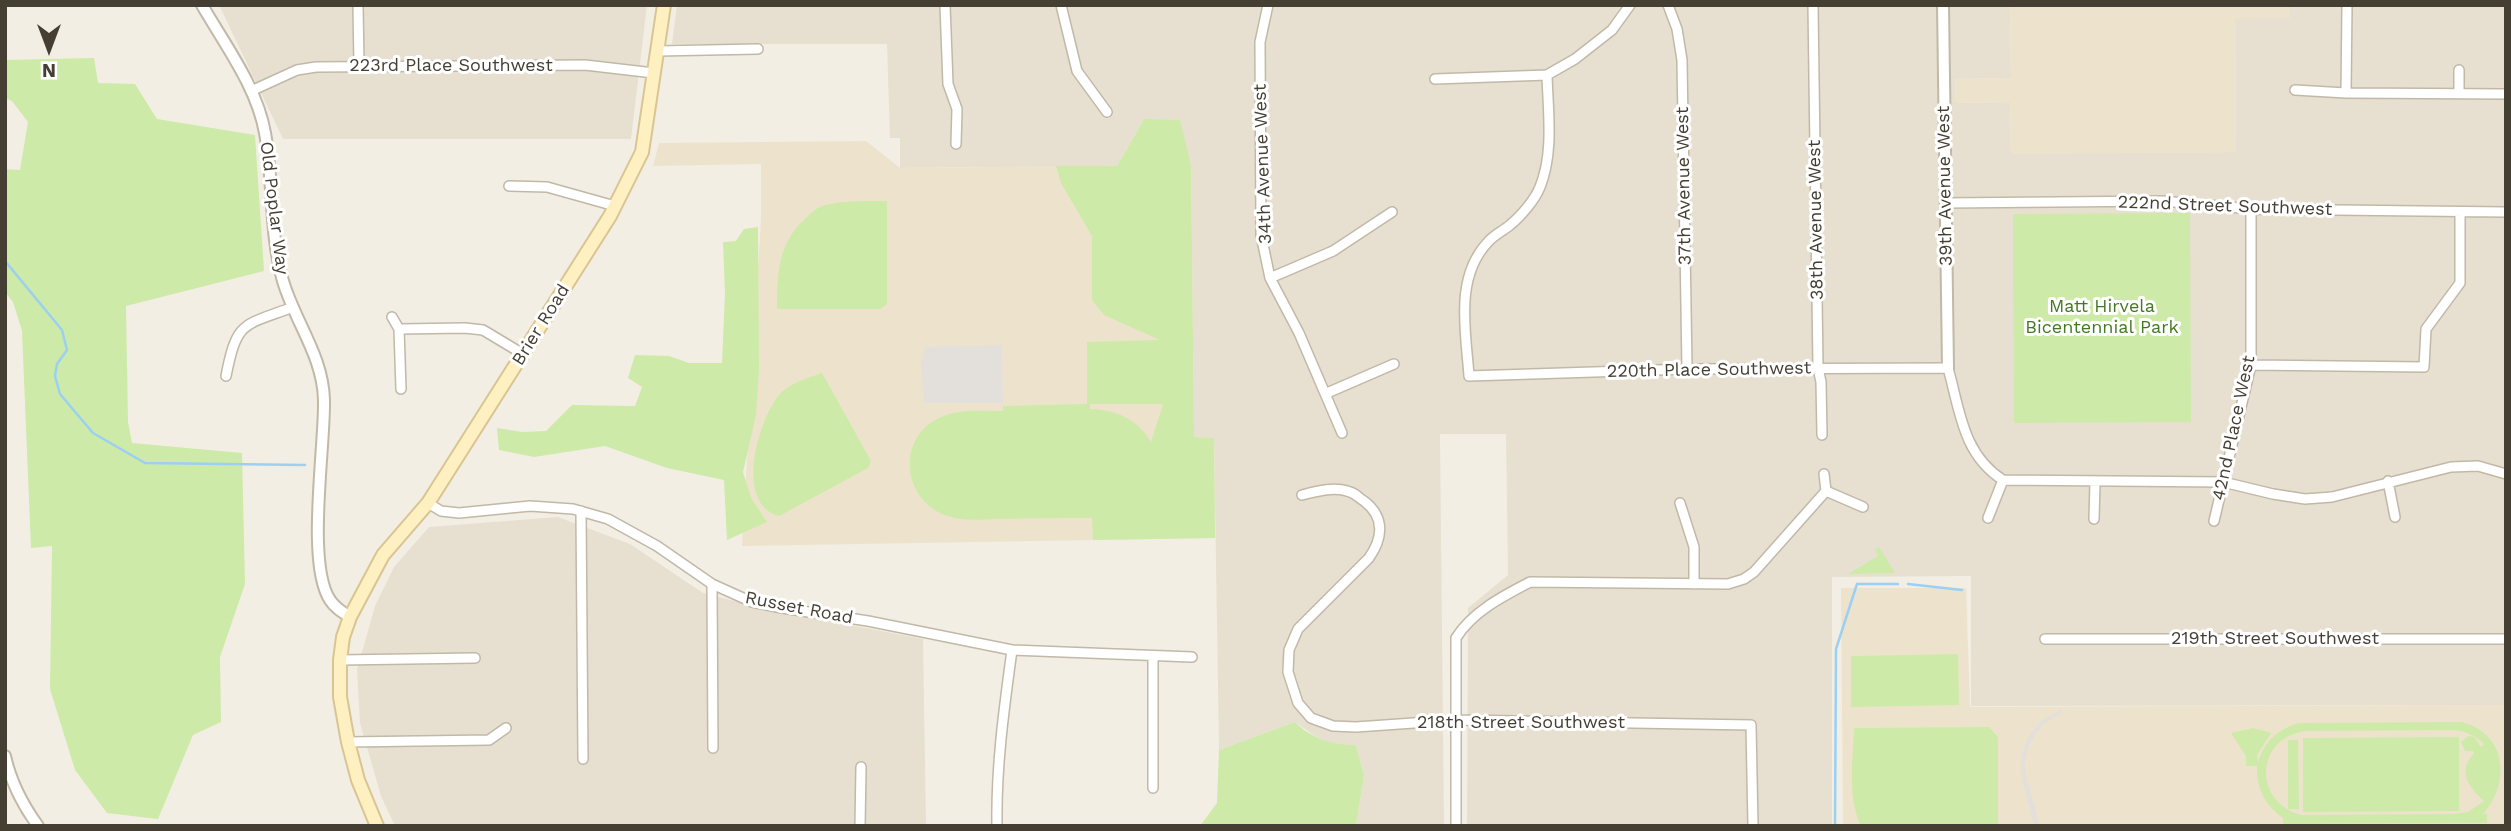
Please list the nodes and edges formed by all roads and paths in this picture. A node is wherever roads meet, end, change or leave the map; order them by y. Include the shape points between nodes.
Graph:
1 (202, 5) edge
2 (358, 5) edge
3 (664, 5) edge
4 (945, 5) edge
5 (1061, 5) edge
6 (1268, 5) edge
7 (1630, 5) edge
8 (1668, 5) edge
9 (1813, 5) edge
10 (1942, 5) edge
11 (2347, 5) edge
12 (758, 50) dead end
13 (658, 51) junction
14 (359, 66) junction
15 (2459, 70) dead end
16 (654, 73) junction
17 (1547, 75) junction
18 (1435, 79) dead end
19 (2295, 90) dead end
20 (251, 91) junction
21 (2346, 93) junction
22 (2459, 93) junction
23 (2506, 94) edge
24 (1107, 112) dead end
25 (956, 144) dead end
26 (509, 186) dead end
27 (1945, 203) junction
28 (615, 206) junction
29 (2251, 209) junction
30 (1392, 212) dead end
31 (2506, 212) edge
32 (2460, 213) junction
33 (1270, 278) junction
34 (293, 307) junction
35 (391, 317) dead end
36 (399, 329) junction
37 (523, 354) junction
38 (1394, 364) dead end
39 (2250, 365) junction
40 (1818, 368) junction
41 (1948, 368) junction
42 (1686, 369) junction
43 (226, 376) dead end
44 (401, 389) dead end
45 (1327, 393) junction
46 (1342, 433) dead end
47 (1822, 435) dead end
48 (1825, 474) dead end
49 (2506, 474) edge
50 (2003, 481) junction
51 (2388, 481) junction
52 (2095, 482) junction
53 (2224, 482) junction
54 (1826, 491) junction
55 (1302, 495) dead end
56 (428, 503) junction
57 (1681, 503) dead end
58 (1863, 507) dead end
59 (581, 511) junction
60 (2395, 517) dead end
61 (1988, 518) dead end
62 (2094, 519) dead end
63 (2214, 521) dead end
64 (712, 584) junction
65 (1694, 584) junction
66 (350, 617) junction
67 (2045, 639) dead end
68 (2506, 639) edge
69 (1012, 650) junction
70 (1153, 656) junction
71 (1192, 657) dead end
72 (475, 658) dead end
73 (340, 660) junction
74 (1457, 720) junction
75 (506, 728) dead end
76 (348, 742) junction
77 (713, 748) dead end
78 (5, 756) edge
79 (583, 759) dead end
80 (861, 767) dead end
81 (1153, 788) dead end
82 (38, 826) edge
83 (377, 826) edge
84 (860, 826) edge
85 (997, 826) edge
86 (1456, 826) edge
87 (1753, 826) edge

1 - 20 street, Old Poplar Way
2 - 14 street
3 - 13 main road, Brier Road
4 - 25 street via 948,84 957,108
5 - 24 street via 1077,71
6 - 33 street, 34th Avenue West via 1260,42 1261,235
7 - 17 street via 1612,30
8 - 42 street, 37th Avenue West via 1682,60
9 - 40 street, 38th Avenue West
10 - 27 street, 39th Avenue West
11 - 21 street
12 - 13 street
13 - 16 main road, Brier Road
14 - 16 street, 223rd Place Southwest via 586,65
14 - 20 street, 223rd Place Southwest via 297,70
15 - 22 street
16 - 28 main road, Brier Road via 642,152
17 - 18 street
17 - 42 street, 220th Place Southwest via 1549,145 1539,190 1513,223 1488,242 1466,289 1469,376
19 - 21 street
20 - 34 street, Old Poplar Way via 265,134 277,257
21 - 22 street
22 - 23 street
26 - 28 street via 547,187
27 - 29 street, 222nd Street Southwest via 2163,201
27 - 41 street, 39th Avenue West
28 - 37 main road, Brier Road
29 - 32 street, 222nd Street Southwest
29 - 39 street, 42nd Place West
30 - 33 street via 1333,251
31 - 32 street, 222nd Street Southwest
32 - 39 street via 2460,284 2426,329 2424,366
33 - 45 street, 34th Avenue West
34 - 43 street via 239,332
34 - 66 street, Old Poplar Way via 323,379 318,527 322,577 328,599
35 - 36 street
36 - 37 street via 483,330
36 - 44 street
37 - 56 main road, Brier Road
38 - 45 street
39 - 53 street, 42nd Place West
40 - 41 street, 220th Place Southwest
40 - 42 street, 220th Place Southwest
40 - 47 street, 38th Avenue West
41 - 50 street via 1974,453
45 - 46 street, 34th Avenue West
48 - 54 street
49 - 51 street via 2479,466 2451,467
50 - 52 street
50 - 61 street
51 - 53 street via 2332,497 2305,499
51 - 60 street
52 - 53 street
52 - 62 street
53 - 63 street, 42nd Place West
54 - 58 street
54 - 65 street via 1755,572 1728,584
55 - 74 street, 218th Street Southwest via 1324,489 1350,491 1374,509 1380,529 1378,546 1369,558 1298,629 1289,650 1288,672 1298,704 1311,718 1333,726
56 - 59 street, Russet Road via 441,511 459,513 530,506
56 - 66 main road, Brier Road via 383,555
57 - 65 street via 1695,547
59 - 64 street, Russet Road via 608,519 657,546
59 - 79 street
64 - 69 street, Russet Road via 752,602
64 - 77 street
65 - 74 street via 1530,582 1507,594 1465,624 1456,638
66 - 73 main road, Brier Road
67 - 68 street, 219th Street Southwest
69 - 70 street, Russet Road
69 - 85 street via 996,783
70 - 71 street, Russet Road
70 - 81 street
72 - 73 street
73 - 76 main road, Brier Road via 340,697
74 - 86 street
74 - 87 street, 218th Street Southwest via 1751,725
75 - 76 street via 489,740
76 - 83 main road, Brier Road
78 - 82 street via 23,804
80 - 84 street

